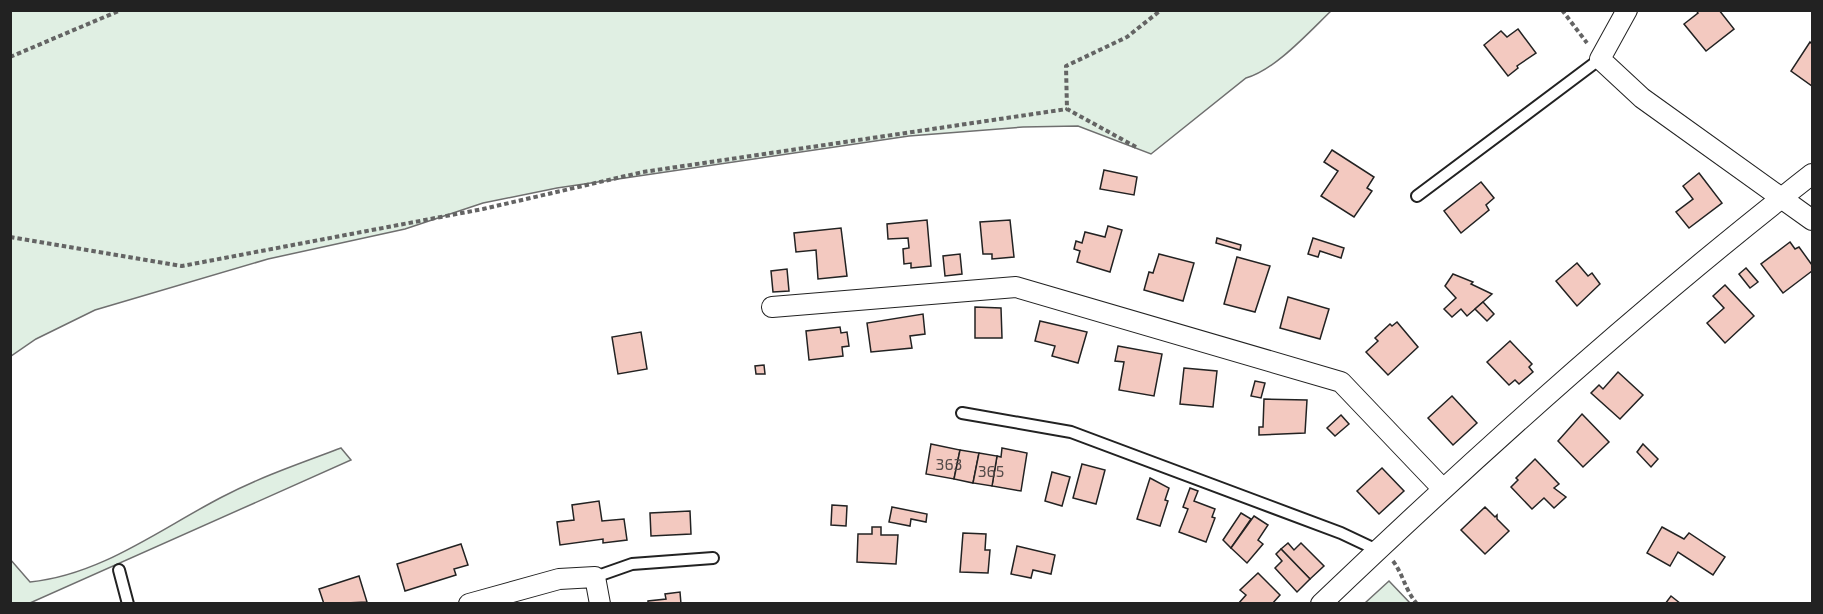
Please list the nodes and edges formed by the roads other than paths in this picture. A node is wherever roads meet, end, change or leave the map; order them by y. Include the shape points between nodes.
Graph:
1 (1627, 10) edge
2 (1600, 59) junction
3 (1812, 174) edge
4 (1417, 196) dead end
5 (1780, 199) junction
6 (1812, 220) edge
7 (772, 307) dead end
8 (962, 413) dead end
9 (1442, 488) junction
10 (1378, 549) junction
11 (713, 558) dead end
12 (119, 570) dead end
13 (595, 577) junction
14 (128, 603) edge
15 (470, 603) edge
16 (600, 603) edge
17 (1321, 603) edge

1 - 2 street
2 - 4 lane
2 - 5 street via 1642,98
3 - 5 street
5 - 6 street
5 - 9 street via 1607,340
7 - 9 street via 1016,287 1341,382
8 - 10 lane via 1071,432
9 - 10 street
10 - 17 street
11 - 13 lane via 632,564
12 - 14 lane
13 - 15 street via 559,579
13 - 16 street

